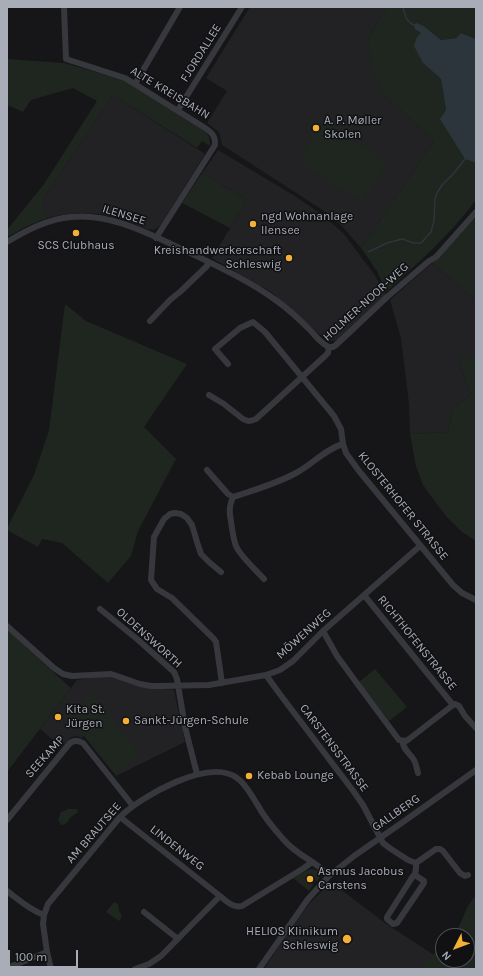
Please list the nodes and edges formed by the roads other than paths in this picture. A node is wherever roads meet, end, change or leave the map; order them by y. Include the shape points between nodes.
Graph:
1 (64, 7) edge
2 (180, 7) edge
3 (242, 7) edge
4 (135, 84) junction
5 (178, 110) junction
6 (476, 206) edge
7 (476, 212) edge
8 (156, 238) junction
9 (7, 242) edge
10 (429, 261) junction
11 (209, 262) junction
12 (150, 321) dead end
13 (329, 347) junction
14 (228, 364) dead end
15 (302, 377) junction
16 (210, 395) dead end
17 (343, 444) junction
18 (207, 470) dead end
19 (233, 497) junction
20 (420, 546) junction
21 (221, 572) dead end
22 (264, 579) dead end
23 (364, 595) junction
24 (476, 600) edge
25 (100, 609) dead end
26 (7, 626) edge
27 (323, 632) junction
28 (266, 675) junction
29 (222, 683) junction
30 (178, 686) junction
31 (453, 705) junction
32 (476, 728) edge
33 (403, 741) junction
34 (476, 770) edge
35 (418, 773) dead end
36 (198, 774) junction
37 (133, 806) junction
38 (120, 817) junction
39 (7, 820) edge
40 (381, 837) junction
41 (312, 862) junction
42 (416, 863) junction
43 (468, 874) dead end
44 (415, 875) junction
45 (329, 876) junction
46 (7, 892) edge
47 (220, 896) junction
48 (144, 912) dead end
49 (44, 915) junction
50 (178, 939) junction
51 (47, 952) junction
52 (7, 968) edge
53 (51, 969) edge
54 (135, 969) edge
55 (259, 969) edge

1 - 4 street, ALTE KREISBAHN via 66,60 125,78
2 - 4 street
3 - 5 street, FJORDALLEE
4 - 5 street, ALTE KREISBAHN
5 - 8 street, ALTE KREISBAHN via 210,131 214,136 215,145
6 - 10 street, HOLMER-NOOR-WEG via 434,252
7 - 10 street, HOLMER-NOOR-WEG via 436,257
8 - 9 street, ILENSEE via 117,222 72,216 48,221
8 - 11 street, ILENSEE
10 - 13 street, HOLMER-NOOR-WEG via 336,345
11 - 12 street
11 - 13 street, ILENSEE via 279,302
13 - 15 street, HOLMER-NOOR-WEG via 327,355
14 - 15 street, KLOSTERHOFER STRASSE via 215,349 240,328 253,322 266,332
15 - 16 street, HOLMER-NOOR-WEG via 252,421 243,419
15 - 17 street, KLOSTERHOFER STRASSE via 334,416 341,429
17 - 19 street via 331,448 288,478
17 - 20 street, KLOSTERHOFER STRASSE via 346,453 359,471
18 - 19 street
19 - 22 street via 229,510 236,547
20 - 23 street, MÖWENWEG
20 - 24 street, KLOSTERHOFER STRASSE via 453,585
21 - 29 street via 201,554 188,518 175,513 164,519 154,537 151,580 157,589 172,598 214,639
23 - 27 street, MÖWENWEG
23 - 31 street, RICHTHOFENSTRASSE
25 - 30 street, OLDENSWORTH via 174,672
26 - 30 street, MÖWENWEG via 63,674 111,674 151,686
27 - 28 street, MÖWENWEG via 293,661 280,670
27 - 33 street via 396,737
28 - 29 street, MÖWENWEG
28 - 40 street, CARSTENSSTRASSE via 354,792
29 - 30 street, MÖWENWEG
30 - 36 street, OLDENSWORTH via 185,727
31 - 32 street, RICHTHOFENSTRASSE via 459,706
31 - 33 street
33 - 35 street via 404,748 416,763
34 - 40 street, GALLBERG
36 - 37 street, AM BRAUTSEE via 149,795
36 - 41 street, AM BRAUTSEE via 212,771 227,773 237,778 285,842
37 - 38 street, AM BRAUTSEE
37 - 39 street, SEEKAMP via 83,743 73,741
38 - 47 street, LINDENWEG
38 - 49 street, AM BRAUTSEE via 48,904
40 - 42 street, CARSTENSSTRASSE via 383,843 391,849
40 - 45 street, GALLBERG
41 - 45 street, AM BRAUTSEE
41 - 47 street, LINDENWEG via 242,906 233,906
42 - 43 street via 436,849 440,849 460,873 465,876
42 - 44 street
44 - 44 street via 387,917 393,924 397,923 424,883
45 - 55 street, GALLBERG via 308,899
46 - 49 street
47 - 50 street
48 - 50 street
49 - 51 street, AM BRAUTSEE
50 - 54 street via 150,964
51 - 52 street
51 - 53 street, AM BRAUTSEE

